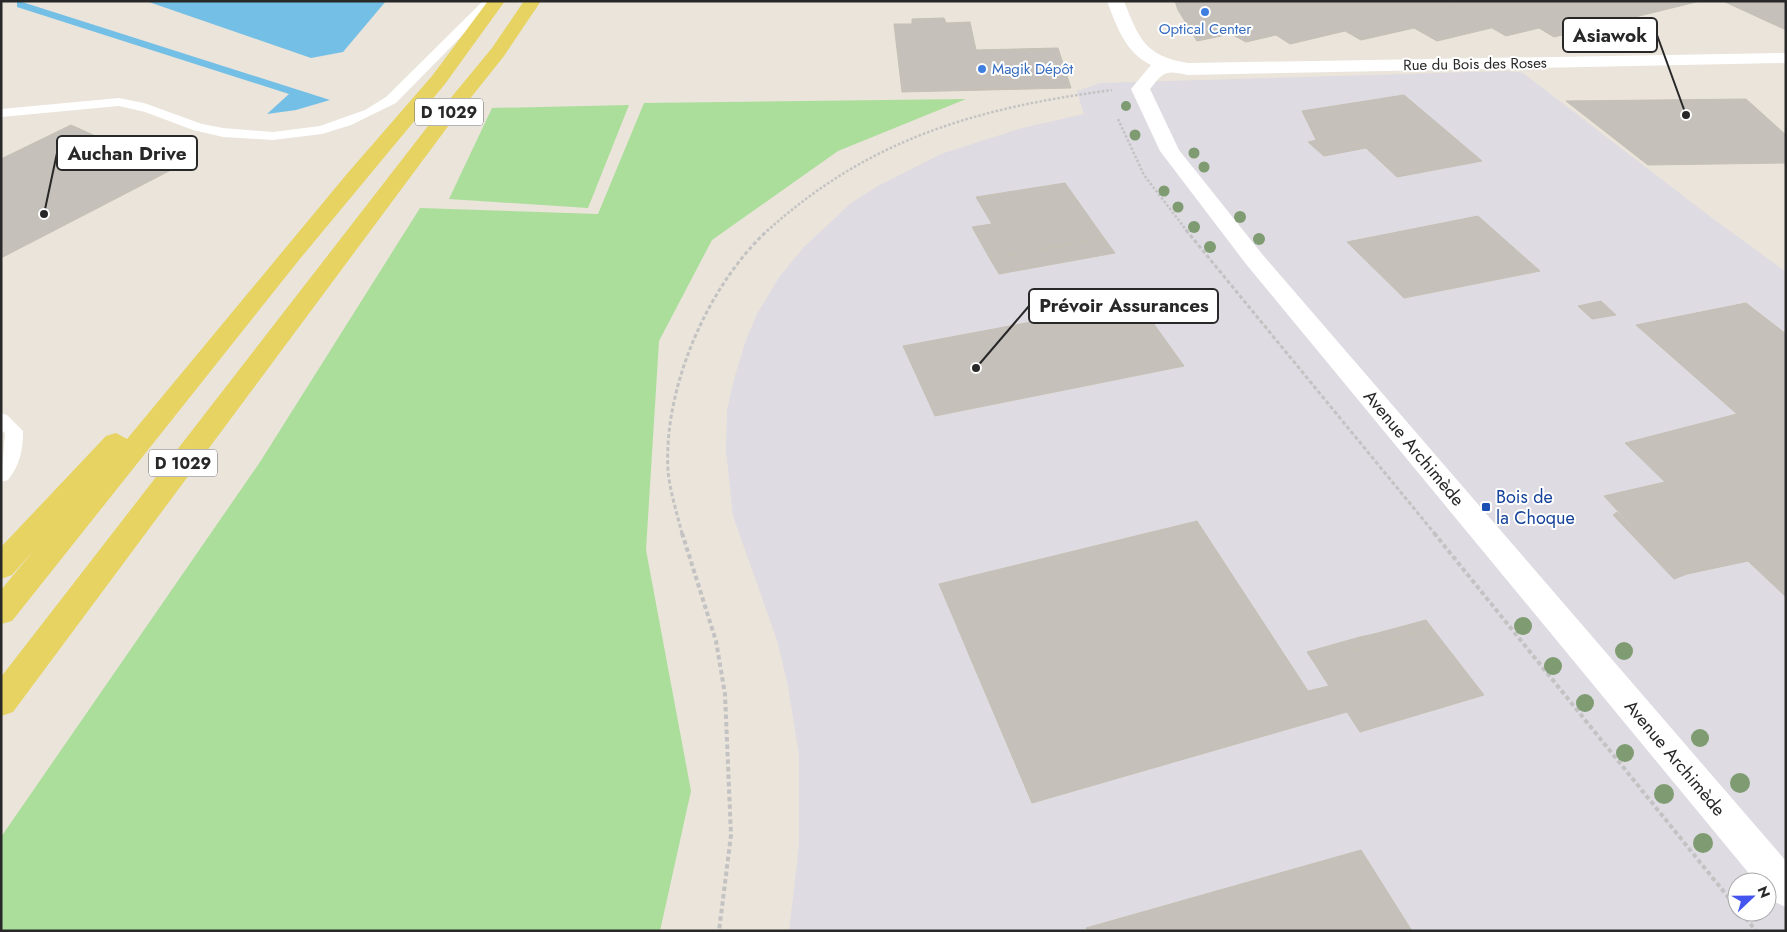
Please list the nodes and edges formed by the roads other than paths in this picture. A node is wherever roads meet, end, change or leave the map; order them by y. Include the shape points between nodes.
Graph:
1 (490, 1) edge
2 (497, 1) edge
3 (533, 1) edge
4 (1115, 1) edge
5 (1786, 58) edge
6 (1164, 66) junction
7 (1, 113) edge
8 (292, 253) junction
9 (1, 419) edge
10 (1, 475) edge
11 (1, 567) edge
12 (1, 612) edge
13 (1, 702) edge
14 (1786, 889) edge

1 - 7 lane via 392,100 365,115 305,133 254,137 198,126 150,108 117,102
2 - 8 main road, D 1029 via 428,92
3 - 13 main road, D 1029 via 498,52
4 - 6 street via 1132,44
5 - 6 street, Rue du Bois des Roses via 1188,69
6 - 14 street, Avenue Archimède via 1154,71 1140,89 1170,151 1254,258
8 - 11 main road
8 - 12 main road, D 1029
9 - 10 lane via 14,431 14,449

